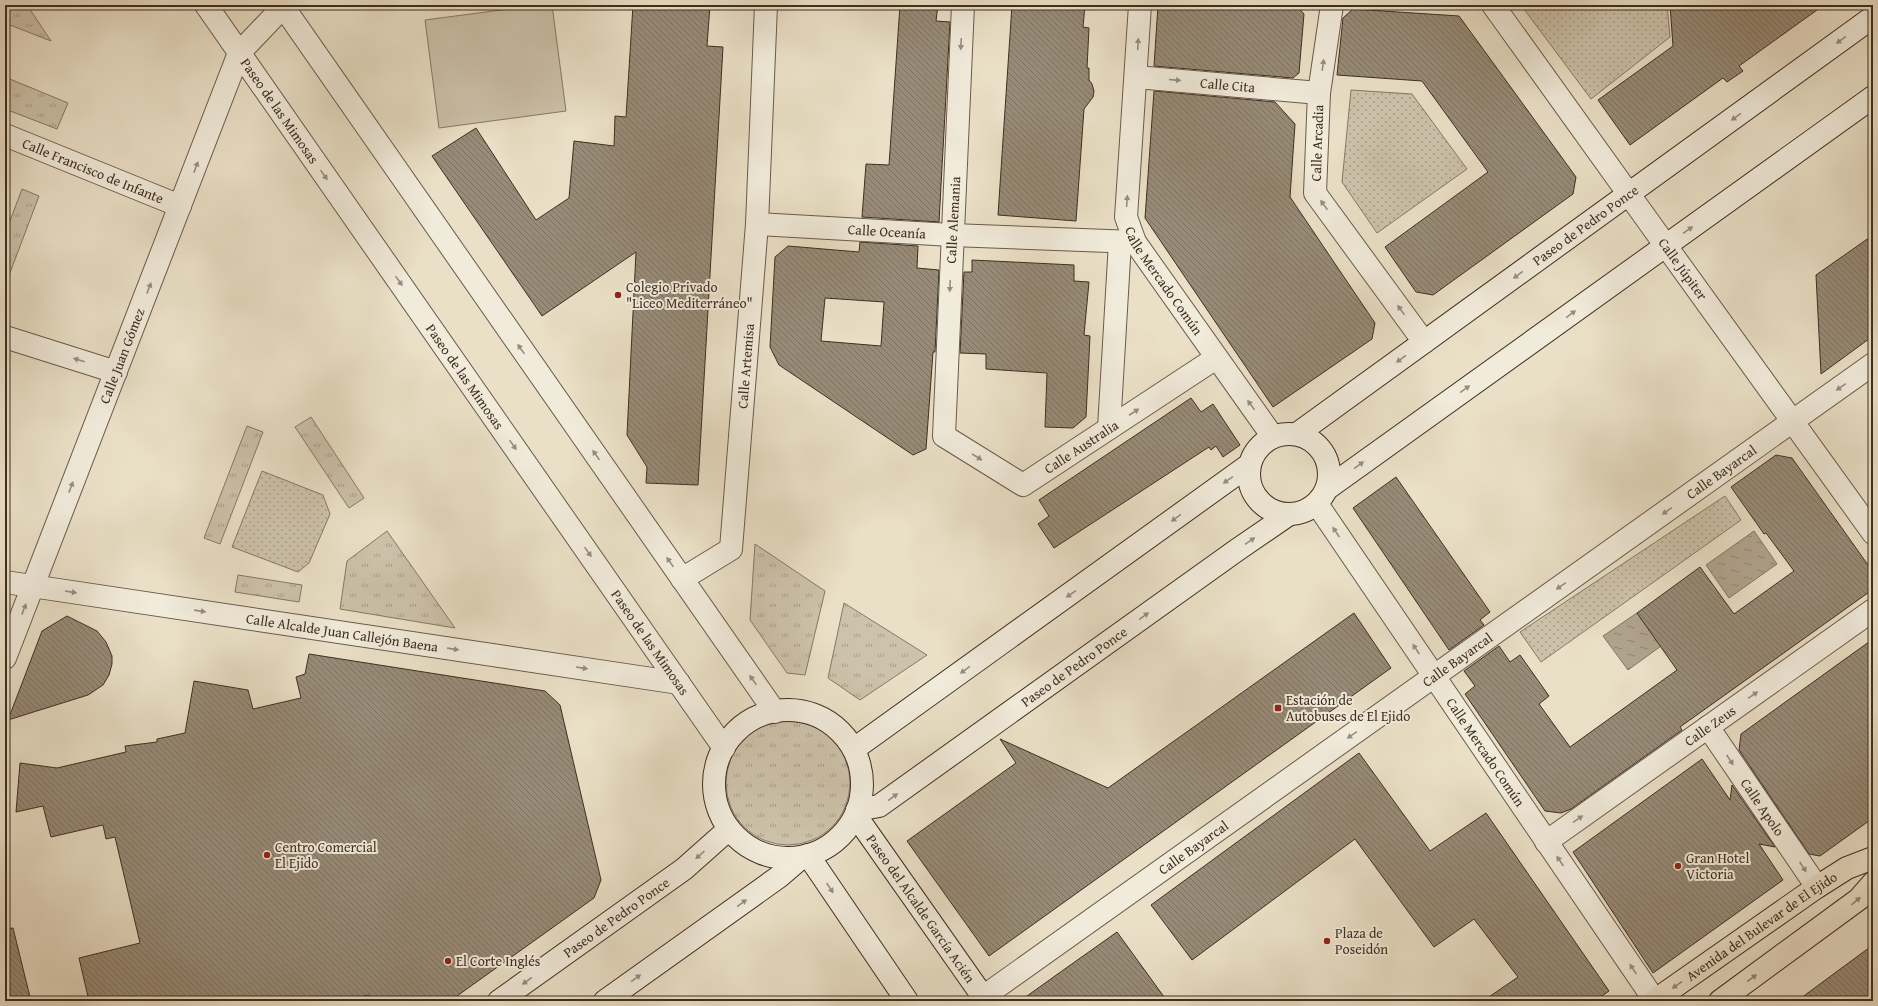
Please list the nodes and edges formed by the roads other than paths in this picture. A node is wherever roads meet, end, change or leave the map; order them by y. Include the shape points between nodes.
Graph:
1 (206, 5) edge
2 (766, 5) edge
3 (963, 5) edge
4 (1140, 5) edge
5 (1332, 5) edge
6 (1493, 5) edge
7 (289, 6) edge
8 (1873, 17) edge
9 (240, 53) junction
10 (1136, 77) junction
11 (1319, 93) junction
12 (1873, 97) edge
13 (5, 136) edge
14 (1629, 195) junction
15 (180, 206) junction
16 (757, 224) junction
17 (952, 235) junction
18 (1128, 242) junction
19 (1666, 246) junction
20 (5, 337) edge
21 (1424, 342) junction
22 (1216, 358) junction
23 (1873, 364) edge
24 (116, 372) junction
25 (1792, 422) junction
26 (1109, 428) junction
27 (1297, 434) junction
28 (944, 436) joint
29 (1273, 437) junction
30 (1249, 465) junction
31 (1322, 496) junction
32 (1288, 515) junction
33 (1873, 533) edge
34 (682, 579) junction
35 (5, 582) edge
36 (33, 586) junction
37 (1873, 610) edge
38 (5, 658) edge
39 (1434, 677) junction
40 (679, 683) junction
41 (775, 712) junction
42 (1708, 728) junction
43 (724, 748) junction
44 (854, 749) junction
45 (856, 813) junction
46 (729, 829) junction
47 (1546, 842) junction
48 (804, 856) junction
49 (1873, 858) edge
50 (1873, 883) edge
51 (1817, 887) junction
52 (985, 999) edge
53 (499, 1001) edge
54 (605, 1001) edge
55 (906, 1001) edge
56 (1655, 1001) edge
57 (1720, 1001) edge

1 - 9 street, Paseo de las Mimosas
2 - 16 street, Calle Artemisa
3 -> 17 street, Calle Alemania
10 -> 4 street, Calle Mercado Común
11 -> 5 street, Calle Arcadia
6 - 14 street, Calle Júpiter
7 - 9 street
34 -> 7 street
8 -> 14 street, Paseo de Pedro Ponce
15 -> 9 street, Calle Juan Gómez
9 -> 40 street, Paseo de las Mimosas
10 -> 11 street, Calle Cita
18 -> 10 street, Calle Mercado Común via 1126,217
21 -> 11 street, Calle Arcadia via 1315,193
19 -> 12 street
13 - 15 street, Calle Francisco de Infante
14 - 19 street, Calle Júpiter
14 -> 21 street, Paseo de Pedro Ponce
24 -> 15 street, Calle Juan Gómez
16 - 17 street, Calle Oceanía
16 - 34 street, Calle Artemisa via 731,549
17 - 18 street, Calle Oceanía
17 -> 28 street, Calle Alemania
18 - 22 street, Calle Mercado Común
18 - 26 street, Calle Mercado Común
19 - 25 street, Calle Júpiter
31 -> 19 street
24 -> 20 street
21 -> 27 street, Paseo de Pedro Ponce
26 -> 22 street, Calle Australia
29 -> 22 street, Calle Mercado Común
23 -> 25 street, Calle Bayarcal
36 -> 24 street, Calle Juan Gómez
25 - 33 street, Calle Júpiter
25 -> 39 street, Calle Bayarcal
28 -> 26 street, Calle Australia via 1023,485
27 - 29 street
27 - 31 street via 1310,439 1321,448 1328,460 1330,474
29 - 30 street via 1262,443
30 - 32 street via 1248,477 1257,499 1266,508
30 -> 44 street
31 - 32 street via 1309,510
39 -> 31 street, Calle Mercado Común
45 -> 32 street, Paseo de Pedro Ponce via 879,806
41 -> 34 street
35 - 36 street, Calle Alcalde Juan Callejón Baena
38 -> 36 street, Calle Juan Gómez
36 -> 40 street, Calle Alcalde Juan Callejón Baena
42 -> 37 street, Calle Zeus
39 - 47 street, Calle Mercado Común
39 -> 52 street, Calle Bayarcal
40 - 43 street, Paseo de las Mimosas
41 - 43 street via 755,718 737,731
41 - 44 street via 804,712 824,719 841,732
47 -> 42 street, Calle Zeus
42 -> 51 street, Calle Apolo
43 - 46 street via 716,768 714,789 718,810
44 - 45 street via 861,771 862,794
45 - 48 street via 842,835 823,850
45 - 52 street, Paseo del Alcalde García Acién
46 - 48 street via 743,843 760,853 780,858
46 -> 53 street, Paseo de Pedro Ponce via 684,869
56 -> 47 street, Calle Mercado Común
54 -> 48 street via 780,876
48 -> 55 street
49 - 51 main road, Avenida del Bulevar de El Ejido via 1848,868
57 -> 50 main road via 1859,899
51 -> 56 main road, Avenida del Bulevar de El Ejido

